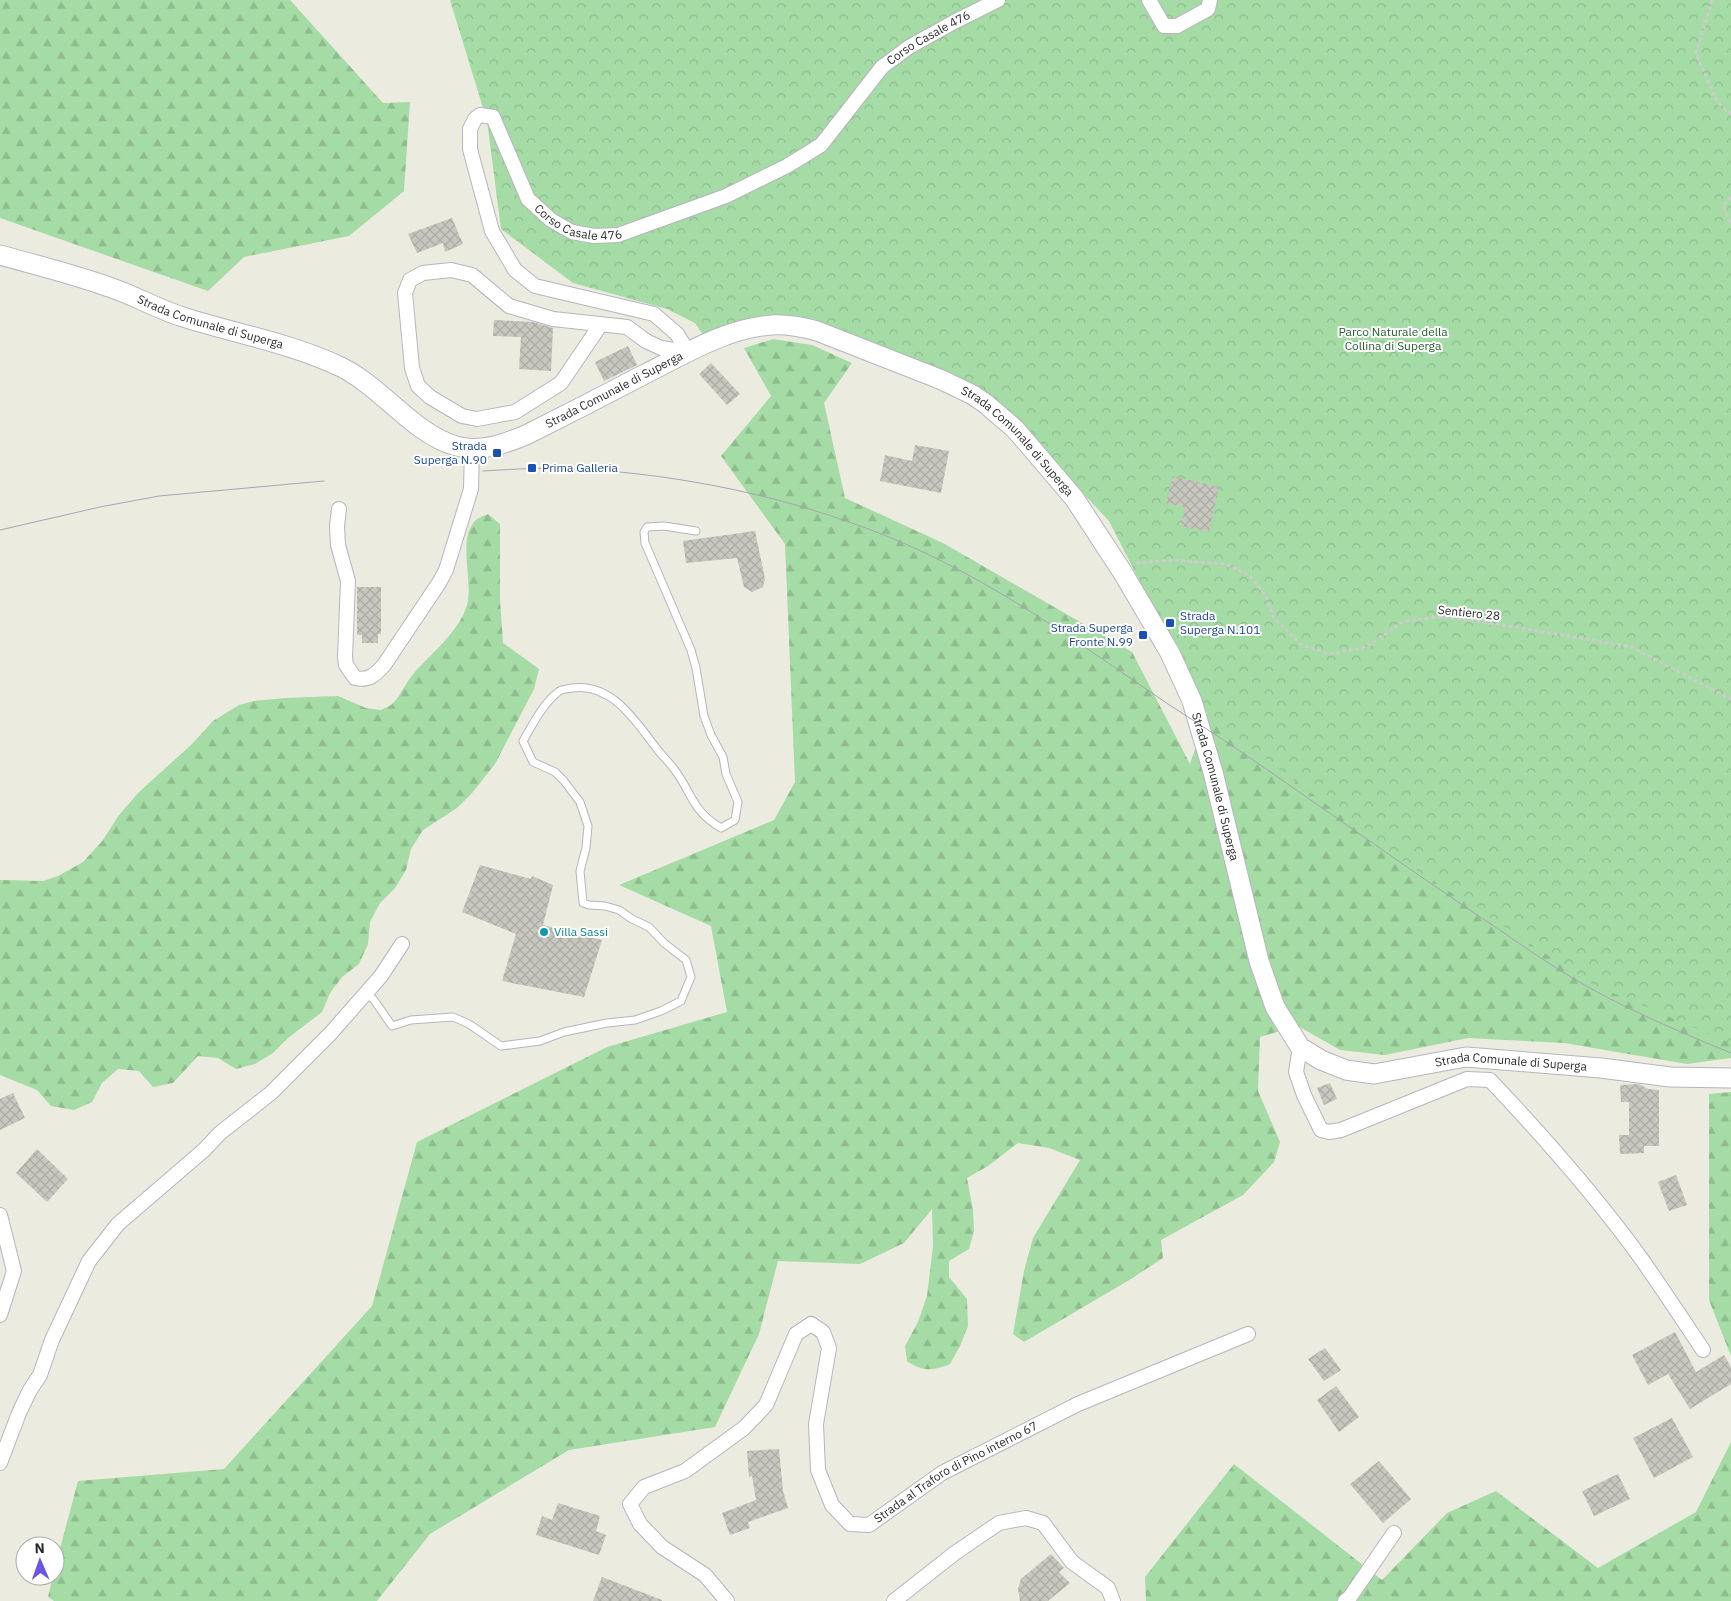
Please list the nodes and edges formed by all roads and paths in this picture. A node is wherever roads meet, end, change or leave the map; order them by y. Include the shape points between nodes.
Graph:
1 (998, 0) edge
2 (1149, 0) edge
3 (1210, 0) edge
4 (1712, 0) edge
5 (1731, 114) edge
6 (1731, 197) edge
7 (1731, 224) edge
8 (0, 254) edge
9 (601, 324) junction
10 (688, 352) junction
11 (472, 449) junction
12 (339, 509) dead end
13 (696, 531) dead end
14 (1123, 573) junction
15 (1731, 698) edge
16 (402, 944) dead end
17 (366, 993) junction
18 (1300, 1047) junction
19 (1731, 1078) edge
20 (0, 1215) edge
21 (0, 1315) edge
22 (1248, 1334) dead end
23 (1703, 1350) dead end
24 (0, 1463) edge
25 (1394, 1533) dead end
26 (727, 1601) edge
27 (894, 1601) edge
28 (1113, 1601) edge
29 (1345, 1601) edge

1 - 10 street, Corso Casale 476 via 909,47 882,67 821,145 726,196 618,234 594,236 572,232 550,220 528,199 493,117 480,115 475,119 470,129 470,149 492,231 515,270 535,286 654,314 677,334
2 - 3 street via 1164,26 1177,26 1208,9
4 - 5 path via 1696,54 1717,102
6 - 7 path via 1723,207
8 - 11 street, Strada Comunale di Superga via 109,287 181,316 298,348 359,378 437,437
9 - 9 street via 561,383 514,412 477,419 445,407 418,386 412,368 405,293 410,280 423,273 451,270 472,275 509,306 553,319
9 - 10 street via 627,327 661,348
10 - 11 street, Strada Comunale di Superga via 526,435 499,445
10 - 14 street, Strada Comunale di Superga via 735,332 770,325 800,327 942,380 973,395 1015,428 1043,459 1074,498
11 - 12 street via 471,489 446,570 384,665 370,678 355,678 346,665 348,581 338,544
13 - 17 lane via 647,527 645,543 691,650 704,716 723,757 726,774 738,802 735,820 721,828 706,819 692,802 676,771 638,724 622,705 598,690 578,687 559,690 542,709 523,741 533,762 555,772 580,802 588,826 580,871 583,903 619,910 649,928 686,960 691,977 680,1001 635,1020 564,1032 540,1041 501,1046 453,1017 412,1020 392,1026
14 - 15 path, Sentiero 28 via 1136,564 1172,560 1225,564 1249,575 1266,596 1274,618 1302,645 1330,654 1366,647 1404,621 1440,617 1630,647
14 - 18 street, Strada Comunale di Superga via 1170,653 1192,702 1213,772 1259,961 1275,1007
16 - 17 street
17 - 24 street via 272,1093 220,1133 112,1231 89,1261 52,1340 40,1376 19,1413
18 - 19 street, Strada Comunale di Superga via 1346,1070 1374,1074 1466,1056 1670,1077
18 - 23 street via 1296,1072 1321,1130 1329,1132 1467,1079 1490,1080 1597,1200
20 - 21 street via 14,1271
22 - 26 street, Strada al Traforo di Pino interno 67 via 1078,1404 942,1473 869,1525 850,1524 832,1505 818,1470 816,1424 829,1348 822,1332 811,1324 796,1334 766,1405 744,1428 685,1471 644,1487 630,1504 640,1524 662,1547 705,1575
25 - 29 street
27 - 28 street via 999,1523 1026,1518 1043,1523 1072,1562 1108,1588

